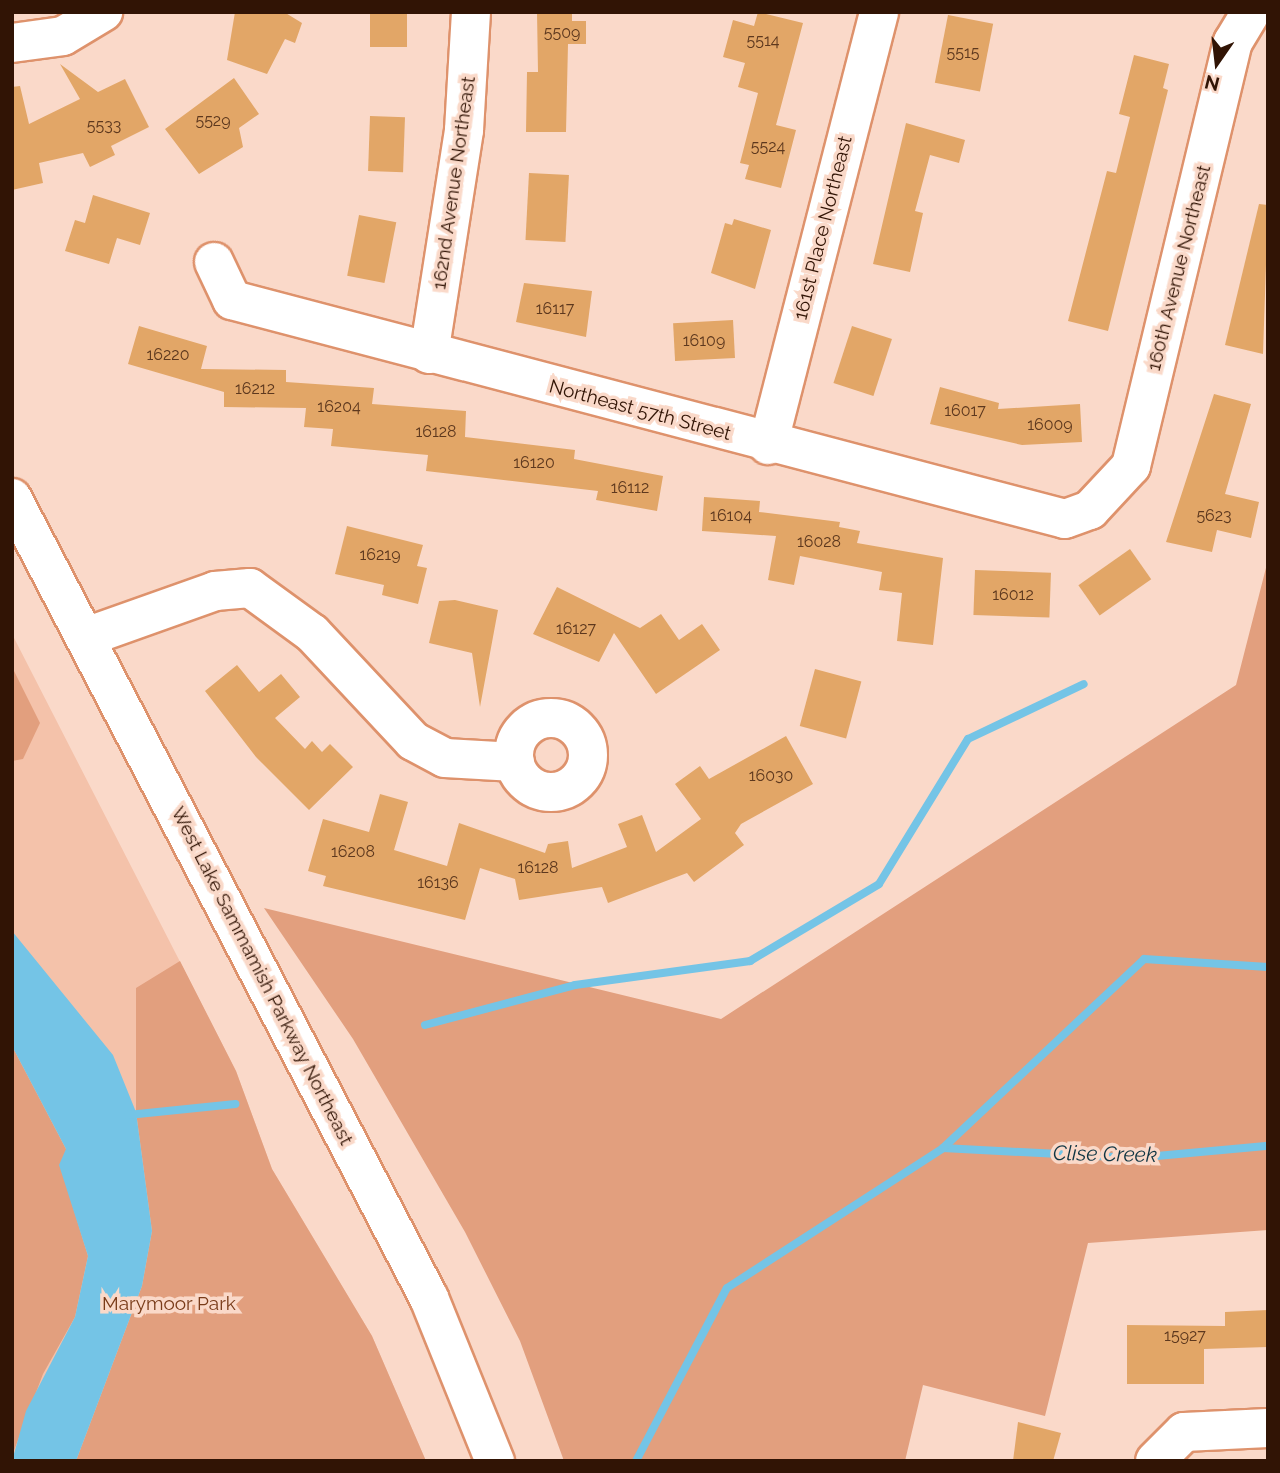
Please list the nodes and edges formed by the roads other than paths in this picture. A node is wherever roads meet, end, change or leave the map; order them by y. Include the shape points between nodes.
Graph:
1 (103, 12) edge
2 (471, 12) edge
3 (879, 12) edge
4 (1255, 14) edge
5 (12, 43) edge
6 (214, 262) dead end
7 (429, 354) junction
8 (768, 445) junction
9 (12, 498) edge
10 (1090, 510) joint
11 (86, 638) junction
12 (515, 762) dead end
13 (1268, 1428) edge
14 (495, 1461) edge
15 (1155, 1461) edge

1 - 5 street via 63,36
2 - 7 street, 162nd Avenue Northeast via 464,130
3 - 8 street, 161st Place Northeast
4 - 10 street, 160th Avenue Northeast via 1233,42 1131,467
6 - 7 street, Northeast 57th Street via 232,300
7 - 8 street, Northeast 57th Street
8 - 10 street, Northeast 57th Street via 1039,514 1065,519
9 - 11 street, West Lake Sammamish Parkway Northeast
11 - 12 street via 215,591 250,588 312,633 413,741 445,758
11 - 14 street, West Lake Sammamish Parkway Northeast via 429,1298
13 - 15 street via 1184,1432

